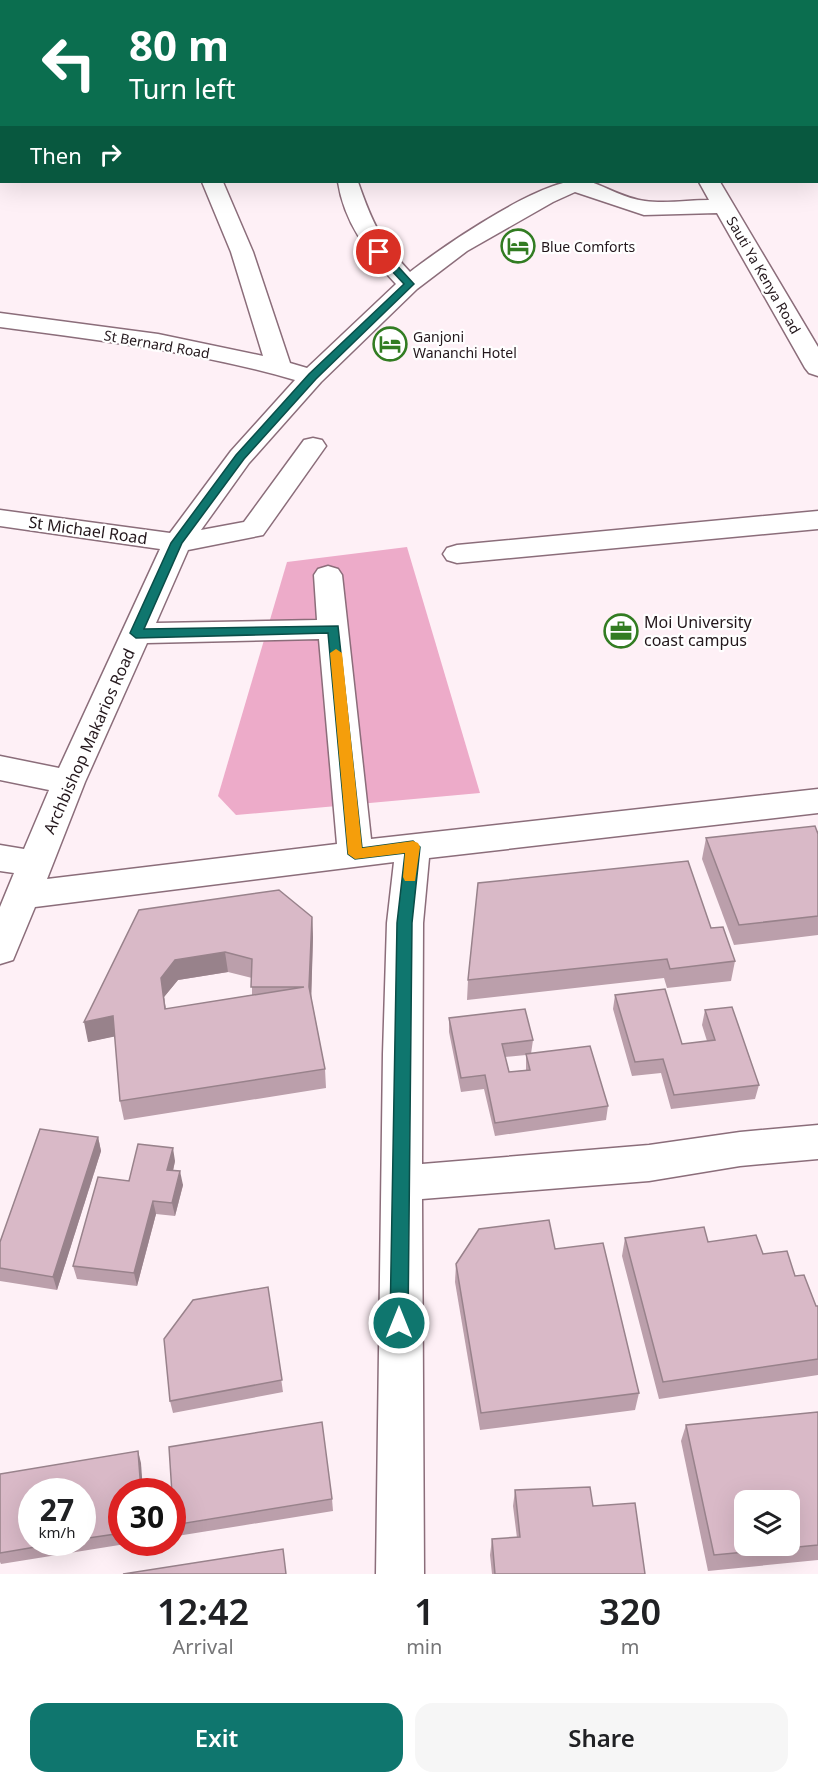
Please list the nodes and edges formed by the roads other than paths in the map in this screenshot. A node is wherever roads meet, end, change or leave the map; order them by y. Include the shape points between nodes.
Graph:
1 (212, 183) edge
2 (348, 183) edge
3 (578, 183) edge
4 (711, 183) edge
5 (724, 206) junction
6 (410, 284) junction
7 (0, 320) edge
8 (279, 367) junction
9 (818, 368) edge
10 (312, 377) junction
11 (313, 446) dead end
12 (0, 518) edge
13 (818, 520) edge
14 (177, 543) junction
15 (457, 554) dead end
16 (328, 575) dead end
17 (334, 628) junction
18 (136, 633) junction
19 (0, 768) edge
20 (69, 782) junction
21 (818, 801) edge
22 (413, 847) junction
23 (355, 854) junction
24 (0, 858) edge
25 (36, 864) junction
26 (23, 895) junction
27 (0, 950) edge
28 (818, 1142) edge
29 (401, 1183) junction
30 (400, 1574) edge

1 - 8 street via 242,252
2 - 6 street via 369,240
3 - 5 street via 644,208
3 - 6 street, Archbishop Makarios Road via 545,197 459,246
4 - 5 street, Sauti Ya Kenya Road
5 - 9 street, Sauti Ya Kenya Road
6 - 10 street, Archbishop Makarios Road
7 - 8 street, St Bernard Road via 179,346
8 - 10 street, St Bernard Road
10 - 14 street, Archbishop Makarios Road via 240,457
11 - 14 street, St Michael Road via 253,529
12 - 14 street, St Michael Road
13 - 15 street
14 - 18 street, Archbishop Makarios Road
16 - 17 street
17 - 18 street
17 - 23 street
18 - 20 street, Archbishop Makarios Road
19 - 20 street
20 - 25 street, Archbishop Makarios Road
21 - 22 street
22 - 23 street
22 - 29 street via 405,923
23 - 26 street
24 - 25 street
25 - 26 street, Archbishop Makarios Road
26 - 27 street, Archbishop Makarios Road
28 - 29 street via 649,1163
29 - 30 street

